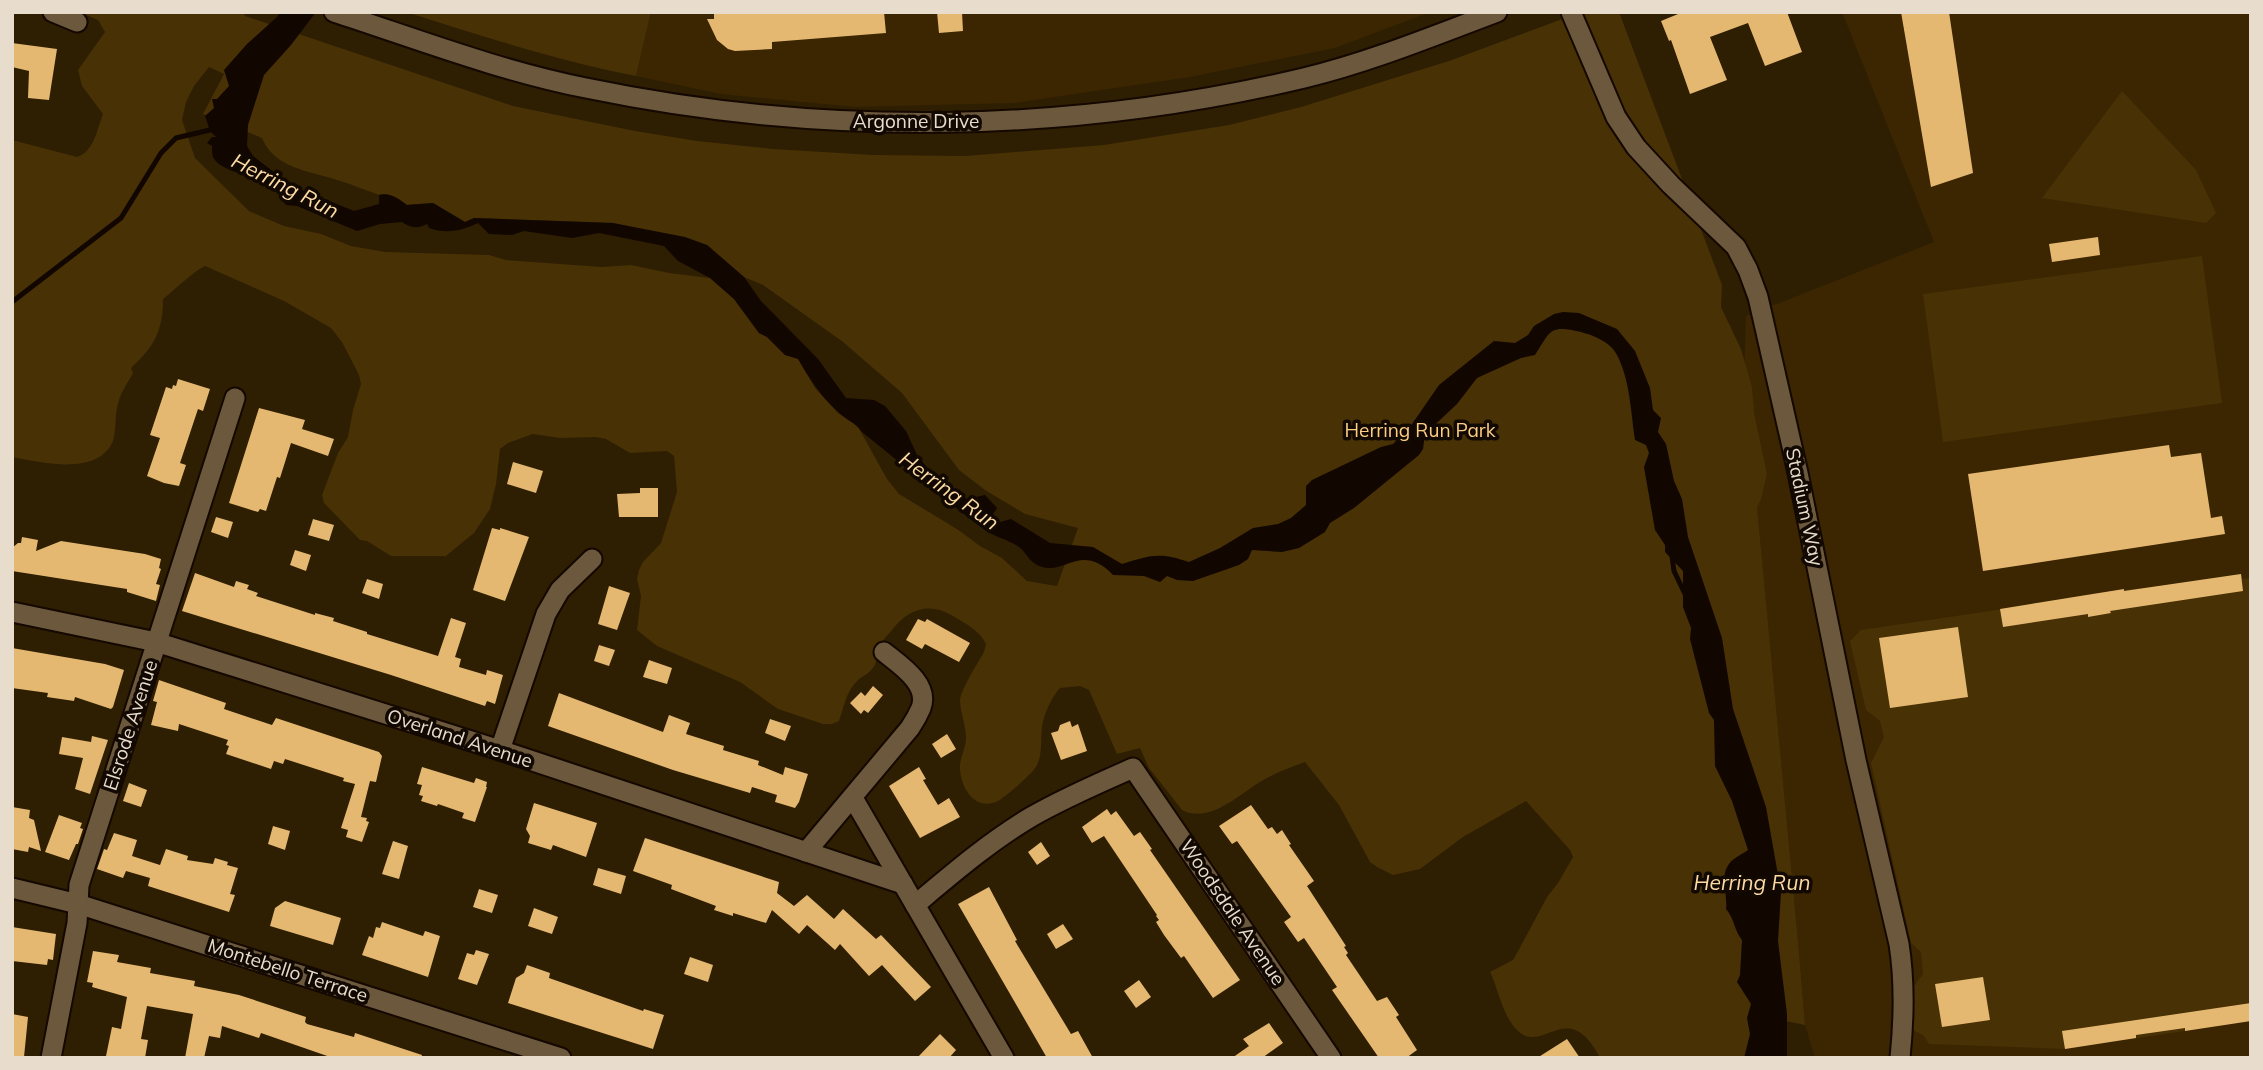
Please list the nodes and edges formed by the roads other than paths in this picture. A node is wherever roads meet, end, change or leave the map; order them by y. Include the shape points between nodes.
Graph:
1 (54, 12) edge
2 (334, 12) edge
3 (1497, 12) edge
4 (1571, 12) edge
5 (77, 22) dead end
6 (235, 398) dead end
7 (592, 559) dead end
8 (12, 612) edge
9 (156, 642) junction
10 (884, 652) dead end
11 (500, 750) junction
12 (853, 798) junction
13 (806, 852) junction
14 (903, 884) junction
15 (12, 888) edge
16 (78, 904) junction
17 (915, 905) junction
18 (51, 1058) edge
19 (561, 1058) edge
20 (1004, 1058) edge
21 (1331, 1058) edge
22 (1900, 1058) edge

1 - 5 street
2 - 3 street, Argonne Drive via 585,88 733,112 935,123 1077,115 1224,94 1307,77
4 - 22 street, Stadium Way via 1616,117 1671,185 1736,247 1758,297 1899,944 1904,1000
6 - 9 street, Elsrode Avenue
7 - 11 street via 560,590 546,614
8 - 9 street, Overland Avenue
9 - 11 street, Overland Avenue
9 - 16 street, Elsrode Avenue via 79,885
10 - 12 street via 911,674 922,692 922,706 910,728
11 - 13 street, Overland Avenue
12 - 13 street
12 - 14 street
13 - 14 street, Overland Avenue
14 - 17 street
15 - 16 street, Montebello Terrace
16 - 18 street, Elsrode Avenue
16 - 19 street, Montebello Terrace
17 - 20 street
17 - 21 street, Woodsdale Avenue via 1030,817 1133,768

